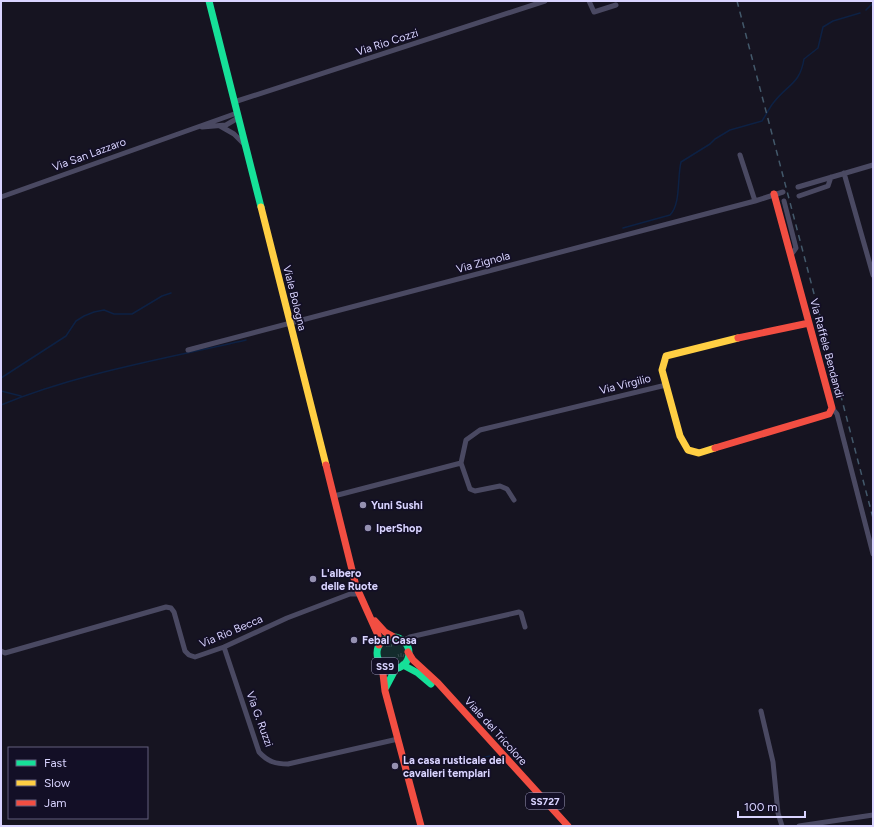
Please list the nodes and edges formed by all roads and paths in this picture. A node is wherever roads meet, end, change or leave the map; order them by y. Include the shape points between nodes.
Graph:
1 (209, 1) edge
2 (545, 1) edge
3 (589, 1) edge
4 (616, 5) dead end
5 (234, 102) junction
6 (237, 115) junction
7 (220, 126) junction
8 (185, 130) junction
9 (244, 144) junction
10 (740, 155) dead end
11 (873, 165) edge
12 (844, 173) junction
13 (831, 177) junction
14 (798, 187) dead end
15 (783, 192) dead end
16 (774, 194) junction
17 (799, 196) dead end
18 (1, 197) edge
19 (755, 201) junction
20 (784, 201) dead end
21 (791, 255) junction
22 (873, 275) edge
23 (290, 323) junction
24 (809, 323) junction
25 (188, 350) dead end
26 (666, 385) junction
27 (832, 408) junction
28 (461, 463) junction
29 (334, 496) junction
30 (514, 500) dead end
31 (873, 554) edge
32 (361, 597) junction
33 (525, 626) dead end
34 (394, 637) junction
35 (403, 641) junction
36 (379, 645) junction
37 (224, 647) junction
38 (1, 651) edge
39 (408, 652) junction
40 (382, 665) junction
41 (399, 667) junction
42 (386, 691) junction
43 (761, 711) dead end
44 (398, 739) junction
45 (873, 815) edge
46 (421, 826) edge
47 (559, 826) edge
48 (568, 826) edge
49 (782, 826) edge
50 (799, 826) edge

1 - 5 main road, Viale Bologna
2 - 5 street, Via Rio Cozzi
3 - 4 street via 594,12
5 - 6 main road, Viale Bologna
6 - 7 street, Via San Lazzaro via 226,125
6 - 8 street, Via San Lazzaro
6 - 9 main road, Viale Bologna
7 - 8 street, Via San Lazzaro
7 - 9 street
8 - 18 street, Via San Lazzaro
9 - 23 main road, Viale Bologna
10 - 19 street
11 - 12 street
12 - 13 street
12 - 22 street
13 - 14 street
13 - 17 street via 828,186
15 - 16 street, Via Zignola
16 - 19 street, Via Zignola
16 - 21 main road, Via Raffele Bendandi
19 - 23 street, Via Zignola
20 - 21 street via 796,248
21 - 24 main road, Via Raffele Bendandi
23 - 25 street, Via Zignola
23 - 29 main road, Viale Bologna
24 - 26 main road, Via Virgilio via 666,356 662,370
24 - 27 main road, Via Raffele Bendandi
26 - 27 main road, Via Raffele Bendandi via 680,436 688,450 699,453 829,414
26 - 28 street, Via Virgilio via 480,430 466,440
27 - 31 street via 837,414
28 - 29 street
28 - 30 street via 470,490 500,486 507,490
29 - 32 main road, Viale Bologna
32 - 34 main road via 378,625
32 - 36 main road via 378,635
32 - 37 street, Via Rio Becca via 350,594 287,618
33 - 35 street via 519,612 410,637
34 - 35 main road
34 - 36 main road, SS9 via 384,640
35 - 39 main road, SS9
36 - 40 main road, SS9 via 377,655
37 - 38 street, Via Rio Becca via 194,657 189,655 185,650 174,612 166,607 5,653
37 - 44 street, Via G. Ruzzi via 260,752 266,759 276,764 288,764
39 - 41 main road, SS9 via 407,659
39 - 48 main road, Viale del Tricolore / SS727
40 - 41 main road, SS9 via 391,669
40 - 42 main road
41 - 42 main road via 390,677
41 - 47 main road, Viale del Tricolore / SS727 via 418,673 428,682
42 - 44 main road
43 - 49 street via 773,762 778,813
44 - 46 main road
45 - 50 street

